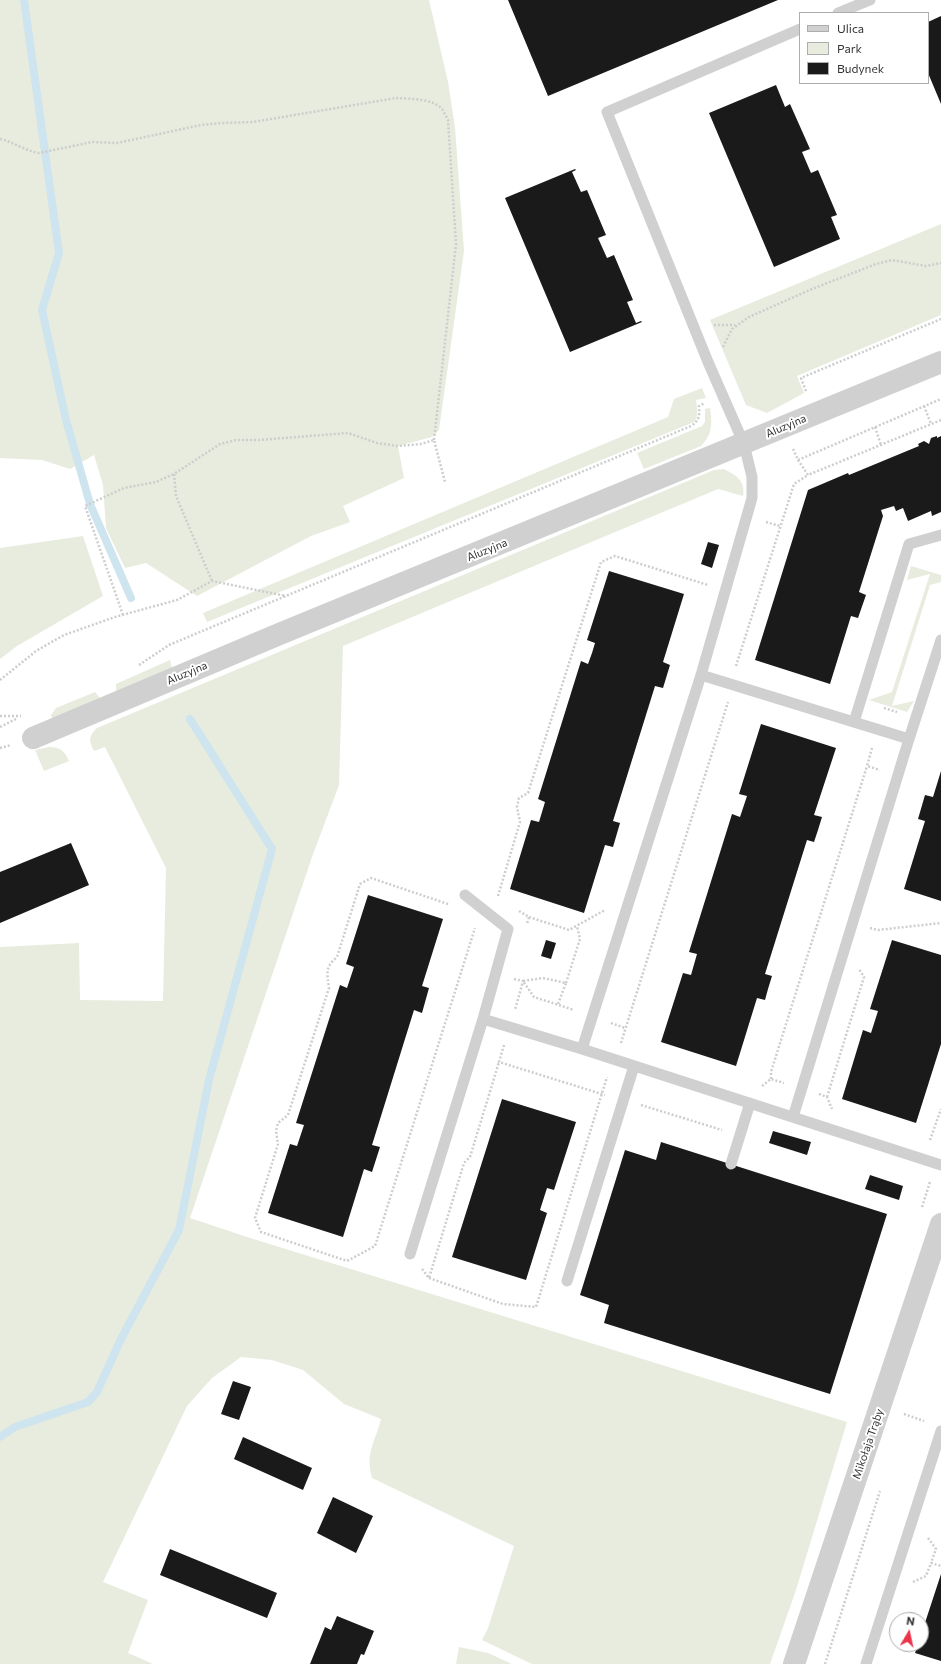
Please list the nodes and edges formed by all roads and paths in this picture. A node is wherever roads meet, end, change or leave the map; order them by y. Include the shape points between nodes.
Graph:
1 (870, 0) edge
2 (840, 12) edge
3 (799, 29) edge
4 (0, 139) edge
5 (941, 263) edge
6 (941, 319) edge
7 (708, 323) dead end
8 (738, 323) junction
9 (720, 353) dead end
10 (941, 362) edge
11 (809, 397) dead end
12 (941, 399) edge
13 (711, 400) dead end
14 (924, 406) junction
15 (941, 420) edge
16 (931, 424) junction
17 (875, 428) junction
18 (434, 440) junction
19 (744, 444) junction
20 (881, 445) junction
21 (792, 447) dead end
22 (798, 460) junction
23 (174, 474) junction
24 (808, 475) junction
25 (445, 482) dead end
26 (744, 524) junction
27 (780, 526) junction
28 (941, 535) edge
29 (712, 579) dead end
30 (212, 581) junction
31 (286, 596) junction
32 (123, 615) junction
33 (941, 640) edge
34 (138, 666) dead end
35 (701, 675) junction
36 (0, 680) edge
37 (733, 685) junction
38 (28, 713) dead end
39 (0, 716) edge
40 (21, 716) junction
41 (854, 722) junction
42 (0, 727) edge
43 (32, 738) dead end
44 (909, 739) junction
45 (867, 766) dead end
46 (465, 895) dead end
47 (452, 906) dead end
48 (609, 907) dead end
49 (482, 908) junction
50 (517, 909) dead end
51 (529, 917) junction
52 (941, 924) edge
53 (527, 925) dead end
54 (577, 926) junction
55 (865, 928) dead end
56 (509, 977) dead end
57 (523, 982) junction
58 (566, 983) junction
59 (558, 1004) junction
60 (592, 1017) junction
61 (483, 1019) junction
62 (510, 1027) junction
63 (626, 1028) junction
64 (628, 1047) dead end
65 (582, 1049) junction
66 (612, 1059) junction
67 (499, 1062) junction
68 (634, 1066) junction
69 (771, 1079) junction
70 (757, 1089) dead end
71 (802, 1089) junction
72 (602, 1094) junction
73 (623, 1100) junction
74 (750, 1103) junction
75 (941, 1110) edge
76 (834, 1114) dead end
77 (793, 1117) junction
78 (740, 1135) junction
79 (926, 1140) dead end
80 (930, 1140) junction
81 (934, 1141) dead end
82 (731, 1164) dead end
83 (941, 1165) edge
84 (941, 1224) edge
85 (410, 1254) joint
86 (429, 1278) junction
87 (567, 1281) dead end
88 (904, 1414) dead end
89 (926, 1421) dead end
90 (941, 1432) edge
91 (924, 1532) dead end
92 (931, 1563) junction
93 (941, 1566) edge
94 (907, 1585) dead end
95 (794, 1664) edge
96 (866, 1664) edge

1 - 2 lane
3 - 19 lane via 607,112
4 - 18 path via 39,153 92,142 117,143 201,125 253,122 396,98 430,102 441,108 448,120 456,244
5 - 8 path via 926,266 892,260 876,264 791,298
6 - 11 path via 801,378
7 - 8 path via 728,326
8 - 9 path via 729,333
10 - 19 street, Aluzyjna
12 - 14 path
13 - 31 path via 699,406 697,422 691,426
14 - 16 path
14 - 17 path
15 - 16 path
16 - 20 path
17 - 20 path
17 - 22 path
18 - 23 path via 398,446 377,443 348,432 236,440 220,444
18 - 25 path
19 - 26 lane via 752,477 752,498
19 - 43 street, Aluzyjna via 277,634
20 - 24 path
21 - 22 path
22 - 24 path
23 - 30 path via 176,496
23 - 32 path via 156,482 124,488 85,506
24 - 27 path via 794,484
26 - 27 path via 762,520
26 - 35 lane
27 - 37 path via 736,664
28 - 41 lane via 909,544
29 - 49 path via 710,586 615,556 601,562 528,793 519,798 517,807 520,822 498,897
30 - 31 path
30 - 32 path via 177,600
31 - 34 path via 168,646
32 - 36 path via 64,635 36,651
33 - 44 lane
35 - 37 lane
35 - 60 lane
37 - 41 lane
37 - 63 path
38 - 40 path
39 - 40 path
40 - 42 path
41 - 44 lane
44 - 71 lane
45 - 69 path via 771,1072
46 - 49 lane
47 - 49 path via 371,878 360,884 337,957 330,963 327,974 329,988 288,1115 278,1123 278,1144 255,1218 261,1232 347,1261 375,1246
48 - 54 path
49 - 61 lane via 508,928
50 - 51 path
51 - 53 path
51 - 54 path via 569,930
52 - 55 path via 878,930
54 - 58 path via 580,939
56 - 57 path
57 - 58 path via 544,978
57 - 59 path via 534,997
57 - 62 path
58 - 59 path
59 - 60 path
60 - 63 path
60 - 65 lane
61 - 62 lane
61 - 85 lane
62 - 65 lane
62 - 67 path
63 - 64 path via 620,1044
65 - 66 lane
66 - 68 lane
66 - 72 path
67 - 72 path
67 - 86 path via 470,1157 464,1163
68 - 73 lane
68 - 74 lane
69 - 70 path
69 - 71 path
71 - 76 path via 826,1097
71 - 77 lane
72 - 73 path
72 - 86 path via 536,1307 502,1304
73 - 78 path
73 - 87 lane
74 - 77 lane
74 - 78 lane
75 - 80 path
77 - 83 lane
78 - 82 lane
79 - 80 path
80 - 81 path
84 - 95 street, Mikołaja Trąby
85 - 86 path
88 - 89 path
90 - 96 lane
91 - 92 path via 936,1549
92 - 93 path
92 - 94 path via 926,1576

